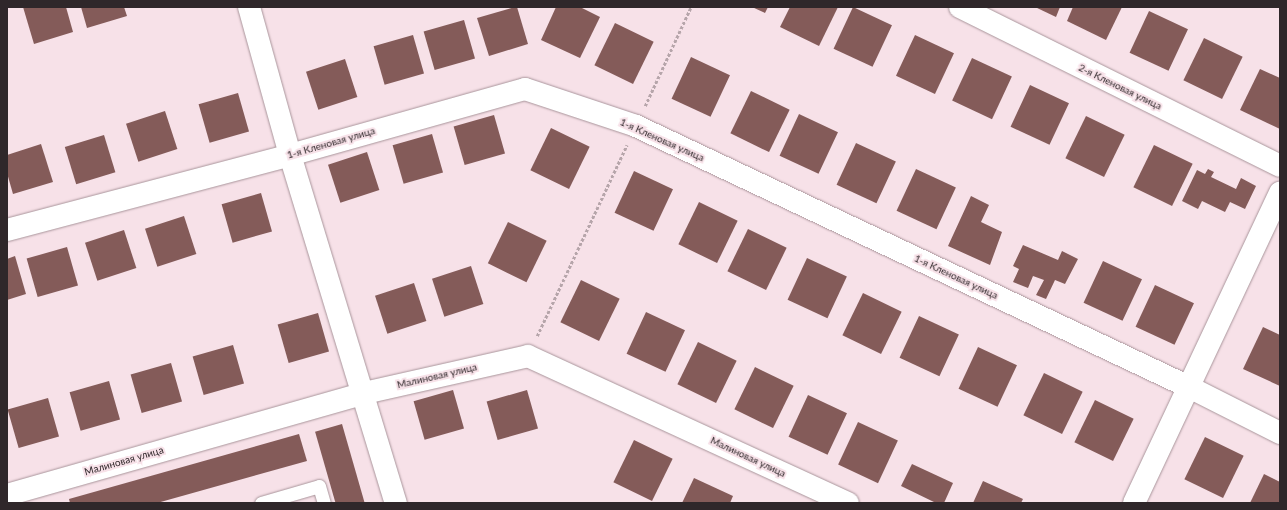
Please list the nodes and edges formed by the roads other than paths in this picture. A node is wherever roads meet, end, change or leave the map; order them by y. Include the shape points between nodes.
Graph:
1 (249, 7) edge
2 (960, 7) edge
3 (290, 155) junction
4 (1280, 166) edge
5 (1280, 193) edge
6 (7, 230) edge
7 (1189, 387) junction
8 (364, 393) junction
9 (1280, 433) edge
10 (7, 494) edge
11 (261, 503) edge
12 (324, 503) edge
13 (396, 503) edge
14 (848, 503) edge
15 (1134, 503) edge

1 - 3 street
2 - 4 street, 2-я Кленовая улица
3 - 6 street, 1-я Кленовая улица
3 - 7 street, 1-я Кленовая улица via 525,89 636,126
3 - 8 street
5 - 7 street
7 - 9 street, 1-я Кленовая улица
7 - 15 street
8 - 10 street, Малиновая улица
8 - 13 street
8 - 14 street, Малиновая улица via 528,356
11 - 12 lane via 318,486

